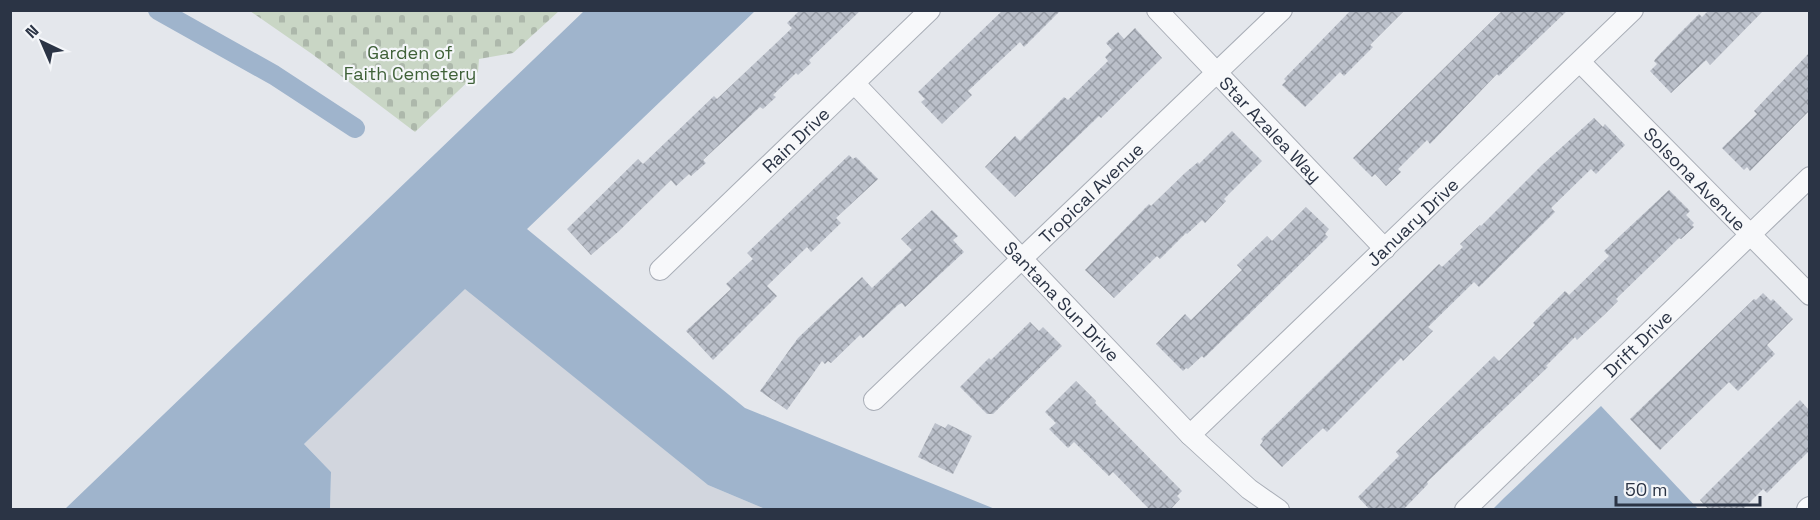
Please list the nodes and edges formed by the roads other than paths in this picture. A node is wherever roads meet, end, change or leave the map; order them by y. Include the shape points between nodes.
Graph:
1 (930, 10) edge
2 (1157, 10) edge
3 (1282, 10) edge
4 (1633, 10) edge
5 (1580, 62) junction
6 (1217, 73) junction
7 (855, 84) junction
8 (1809, 177) edge
9 (1750, 234) junction
10 (1385, 249) junction
11 (1023, 258) junction
12 (660, 270) dead end
13 (1809, 295) edge
14 (874, 400) dead end
15 (1190, 435) junction
16 (1279, 510) edge
17 (1465, 510) edge

1 - 7 street, Rain Drive
2 - 6 street, Star Azalea Way
3 - 6 street, Tropical Avenue
4 - 5 street, January Drive
5 - 9 street, Solsona Avenue
5 - 10 street, January Drive
6 - 10 street, Star Azalea Way
6 - 11 street, Tropical Avenue
7 - 11 street, Santana Sun Drive
7 - 12 street, Rain Drive
8 - 9 street, Drift Drive
9 - 13 street, Solsona Avenue
9 - 17 street, Drift Drive
10 - 15 street, January Drive
11 - 14 street, Tropical Avenue
11 - 15 street, Santana Sun Drive
15 - 16 street, Santana Sun Drive via 1249,489

